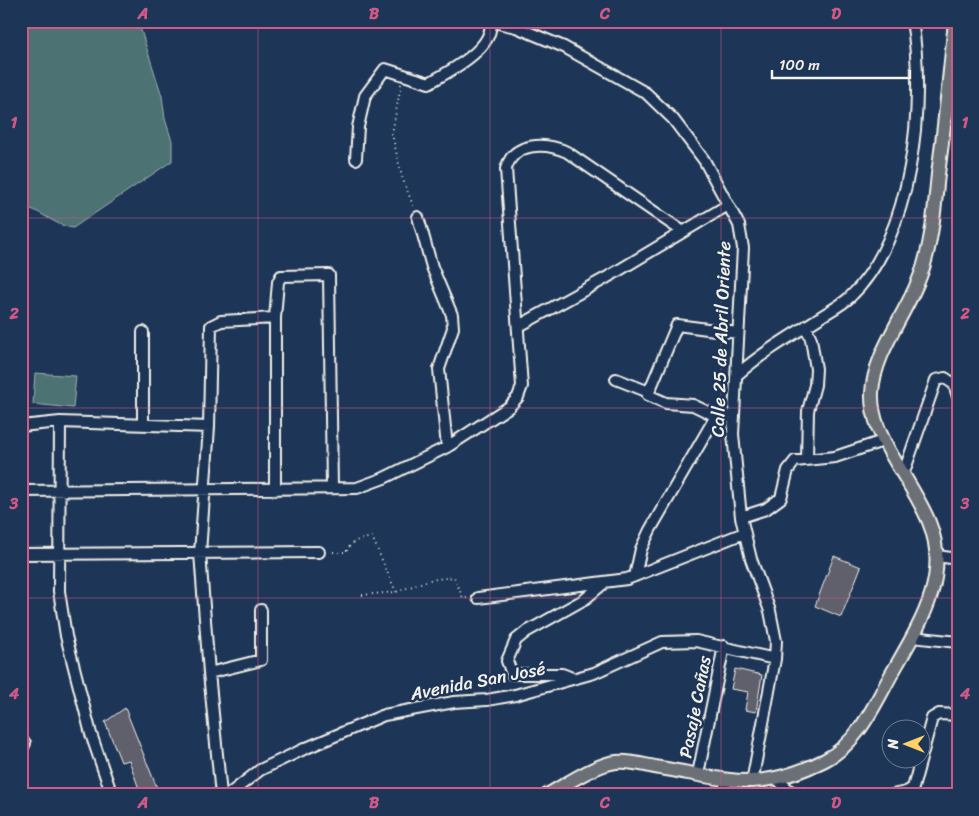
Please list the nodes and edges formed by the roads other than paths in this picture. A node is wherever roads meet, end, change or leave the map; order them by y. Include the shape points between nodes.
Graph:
1 (490, 21) edge
2 (912, 21) edge
3 (955, 21) edge
4 (356, 160) dead end
5 (728, 205) junction
6 (418, 217) road end
7 (682, 231) junction
8 (275, 318) junction
9 (519, 326) junction
10 (806, 326) junction
11 (143, 332) dead end
12 (738, 333) junction
13 (738, 374) junction
14 (616, 379) dead end
15 (649, 392) junction
16 (958, 396) edge
17 (716, 416) junction
18 (734, 417) junction
19 (60, 422) junction
20 (143, 424) junction
21 (21, 426) edge
22 (209, 427) junction
23 (883, 440) junction
24 (447, 447) junction
25 (807, 458) junction
26 (903, 475) junction
27 (332, 487) junction
28 (204, 488) junction
29 (61, 490) junction
30 (275, 490) junction
31 (21, 491) edge
32 (741, 517) junction
33 (744, 533) junction
34 (319, 552) road end
35 (200, 553) junction
36 (21, 554) edge
37 (60, 554) junction
38 (937, 556) junction
39 (958, 559) edge
40 (635, 576) junction
41 (604, 583) junction
42 (478, 598) road end
43 (261, 610) dead end
44 (912, 637) junction
45 (958, 642) edge
46 (724, 646) junction
47 (775, 659) junction
48 (208, 673) junction
49 (572, 678) junction
50 (958, 715) edge
51 (698, 774) junction
52 (778, 779) junction
53 (726, 782) junction
54 (752, 782) junction
55 (112, 795) edge
56 (221, 795) edge
57 (228, 795) edge
58 (547, 795) edge
59 (724, 795) edge
60 (811, 795) edge
61 (892, 795) edge

1 - 4 street via 484,45 429,83 385,69 365,96 358,127
1 - 5 street, Calle 25 de Abril Oriente via 516,27 564,47 646,93 673,119 704,160
2 - 10 street via 916,42 917,122 903,197 885,246 870,275 850,298
3 - 23 main road via 925,261 914,292 881,358 873,385 872,408
5 - 7 street
5 - 12 street, Calle 25 de Abril Oriente via 739,224 743,248
6 - 24 street via 432,266 452,315 453,328 439,369
7 - 9 street
7 - 9 street via 567,152 543,145 514,153 509,160 506,177
8 - 22 street via 221,321 210,326
8 - 27 street via 281,276 329,275
8 - 30 street
9 - 24 street via 522,386 518,397 509,407
10 - 13 street
10 - 25 street via 812,338 816,369 808,411
11 - 20 street
12 - 13 street, Calle 25 de Abril Oriente
12 - 15 street via 677,325
13 - 18 street, Calle 25 de Abril Oriente
14 - 15 street
15 - 17 street via 648,395 666,404 693,405
16 - 26 street via 954,384 945,378 936,380
17 - 18 street
17 - 40 street via 647,536
18 - 32 street, Calle 25 de Abril Oriente
19 - 20 street
19 - 21 street
19 - 29 street
20 - 22 street
22 - 28 street
23 - 25 street via 835,457
23 - 26 main road
24 - 27 street via 357,488
25 - 32 street via 790,465 781,498 775,505
26 - 38 main road via 930,524
27 - 30 street
28 - 29 street
28 - 30 street
28 - 35 street
29 - 31 street
29 - 37 street
32 - 33 street, Calle 25 de Abril Oriente
33 - 40 street
33 - 47 street, Calle 25 de Abril Oriente via 770,610 776,641
34 - 35 street
35 - 37 street
35 - 48 street
36 - 37 street
37 - 55 street via 59,591 66,636 91,734
38 - 39 street
38 - 44 main road via 938,570 929,600
40 - 41 street
41 - 42 street
41 - 49 street via 585,599 526,632 510,650 507,661 512,674 562,674
43 - 48 street via 261,660
44 - 45 street
44 - 52 main road via 864,723 846,745 828,759
46 - 47 street, Avenida San José
46 - 49 street, Avenida San José via 696,641 662,642 594,673
46 - 51 street, Pasaje Cañas
47 - 54 street, Calle 25 de Abril Oriente
48 - 56 street
49 - 57 street, Avenida San José via 487,700 454,702 384,715 260,770
50 - 61 street via 939,714 932,718 913,788
51 - 53 main road
51 - 58 main road via 617,762 600,767
52 - 54 main road
52 - 60 street via 791,792
53 - 54 main road
53 - 59 street

